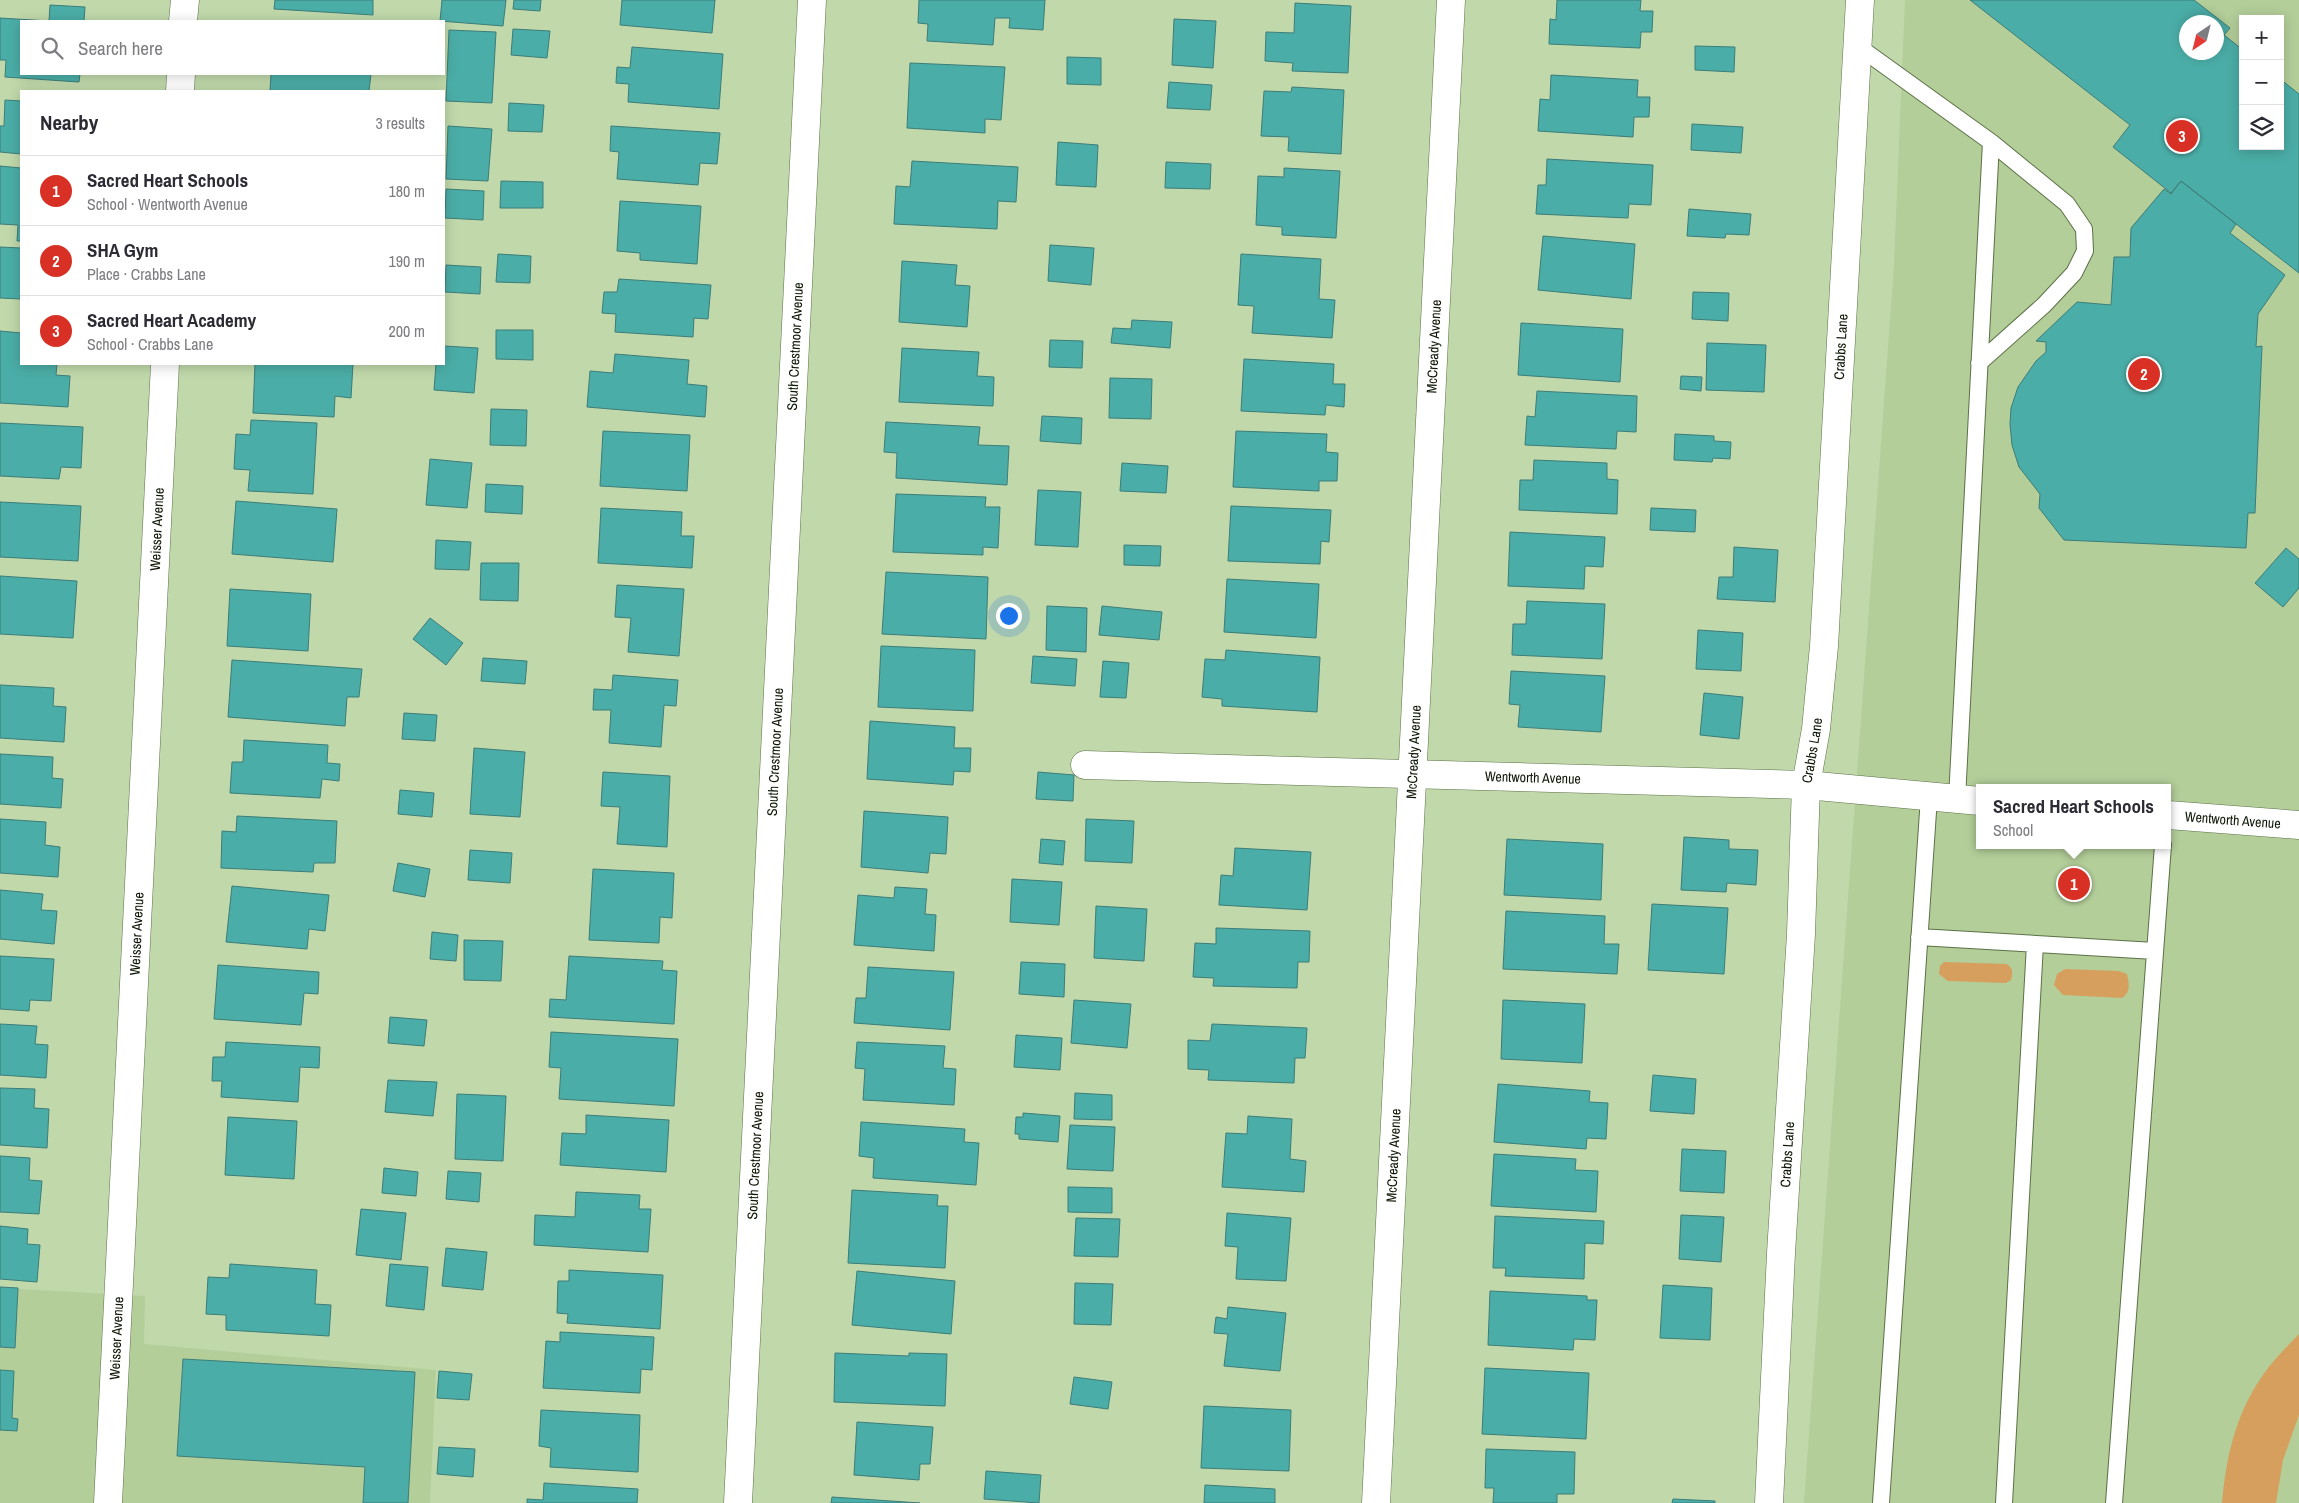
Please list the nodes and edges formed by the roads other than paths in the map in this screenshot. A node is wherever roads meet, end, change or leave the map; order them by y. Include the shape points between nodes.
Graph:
1 (185, 0) edge
2 (812, 0) edge
3 (1451, 0) edge
4 (1860, 0) edge
5 (184, 20) edge
6 (1859, 47) junction
7 (180, 75) edge
8 (180, 90) edge
9 (1991, 142) junction
10 (1979, 362) junction
11 (165, 365) edge
12 (1085, 765) dead end
13 (1411, 775) junction
14 (1806, 785) junction
15 (1929, 797) junction
16 (1969, 800) edge
17 (2171, 815) edge
18 (2299, 825) edge
19 (2163, 849) edge
20 (1919, 937) junction
21 (2035, 944) junction
22 (2154, 951) junction
23 (108, 1503) edge
24 (738, 1503) edge
25 (1376, 1503) edge
26 (1769, 1503) edge
27 (1881, 1503) edge
28 (2004, 1503) edge
29 (2114, 1503) edge

1 - 5 street
2 - 24 street, South Crestmoor Avenue
3 - 13 street, McCready Avenue
4 - 6 street, Crabbs Lane
6 - 9 lane
6 - 14 street, Crabbs Lane via 1824,646 1816,729
7 - 8 street
9 - 10 lane
9 - 10 lane via 2067,204 2084,228 2085,251 2074,274
10 - 16 lane
11 - 23 street, Weisser Avenue
12 - 13 street, Wentworth Avenue
13 - 14 street, Wentworth Avenue
13 - 25 street, McCready Avenue
14 - 15 street, Wentworth Avenue
14 - 26 street, Crabbs Lane via 1801,934
15 - 16 street, Wentworth Avenue
15 - 20 lane
17 - 18 street, Wentworth Avenue
19 - 22 lane
20 - 21 lane
20 - 27 lane
21 - 22 lane
21 - 28 lane
22 - 29 lane

